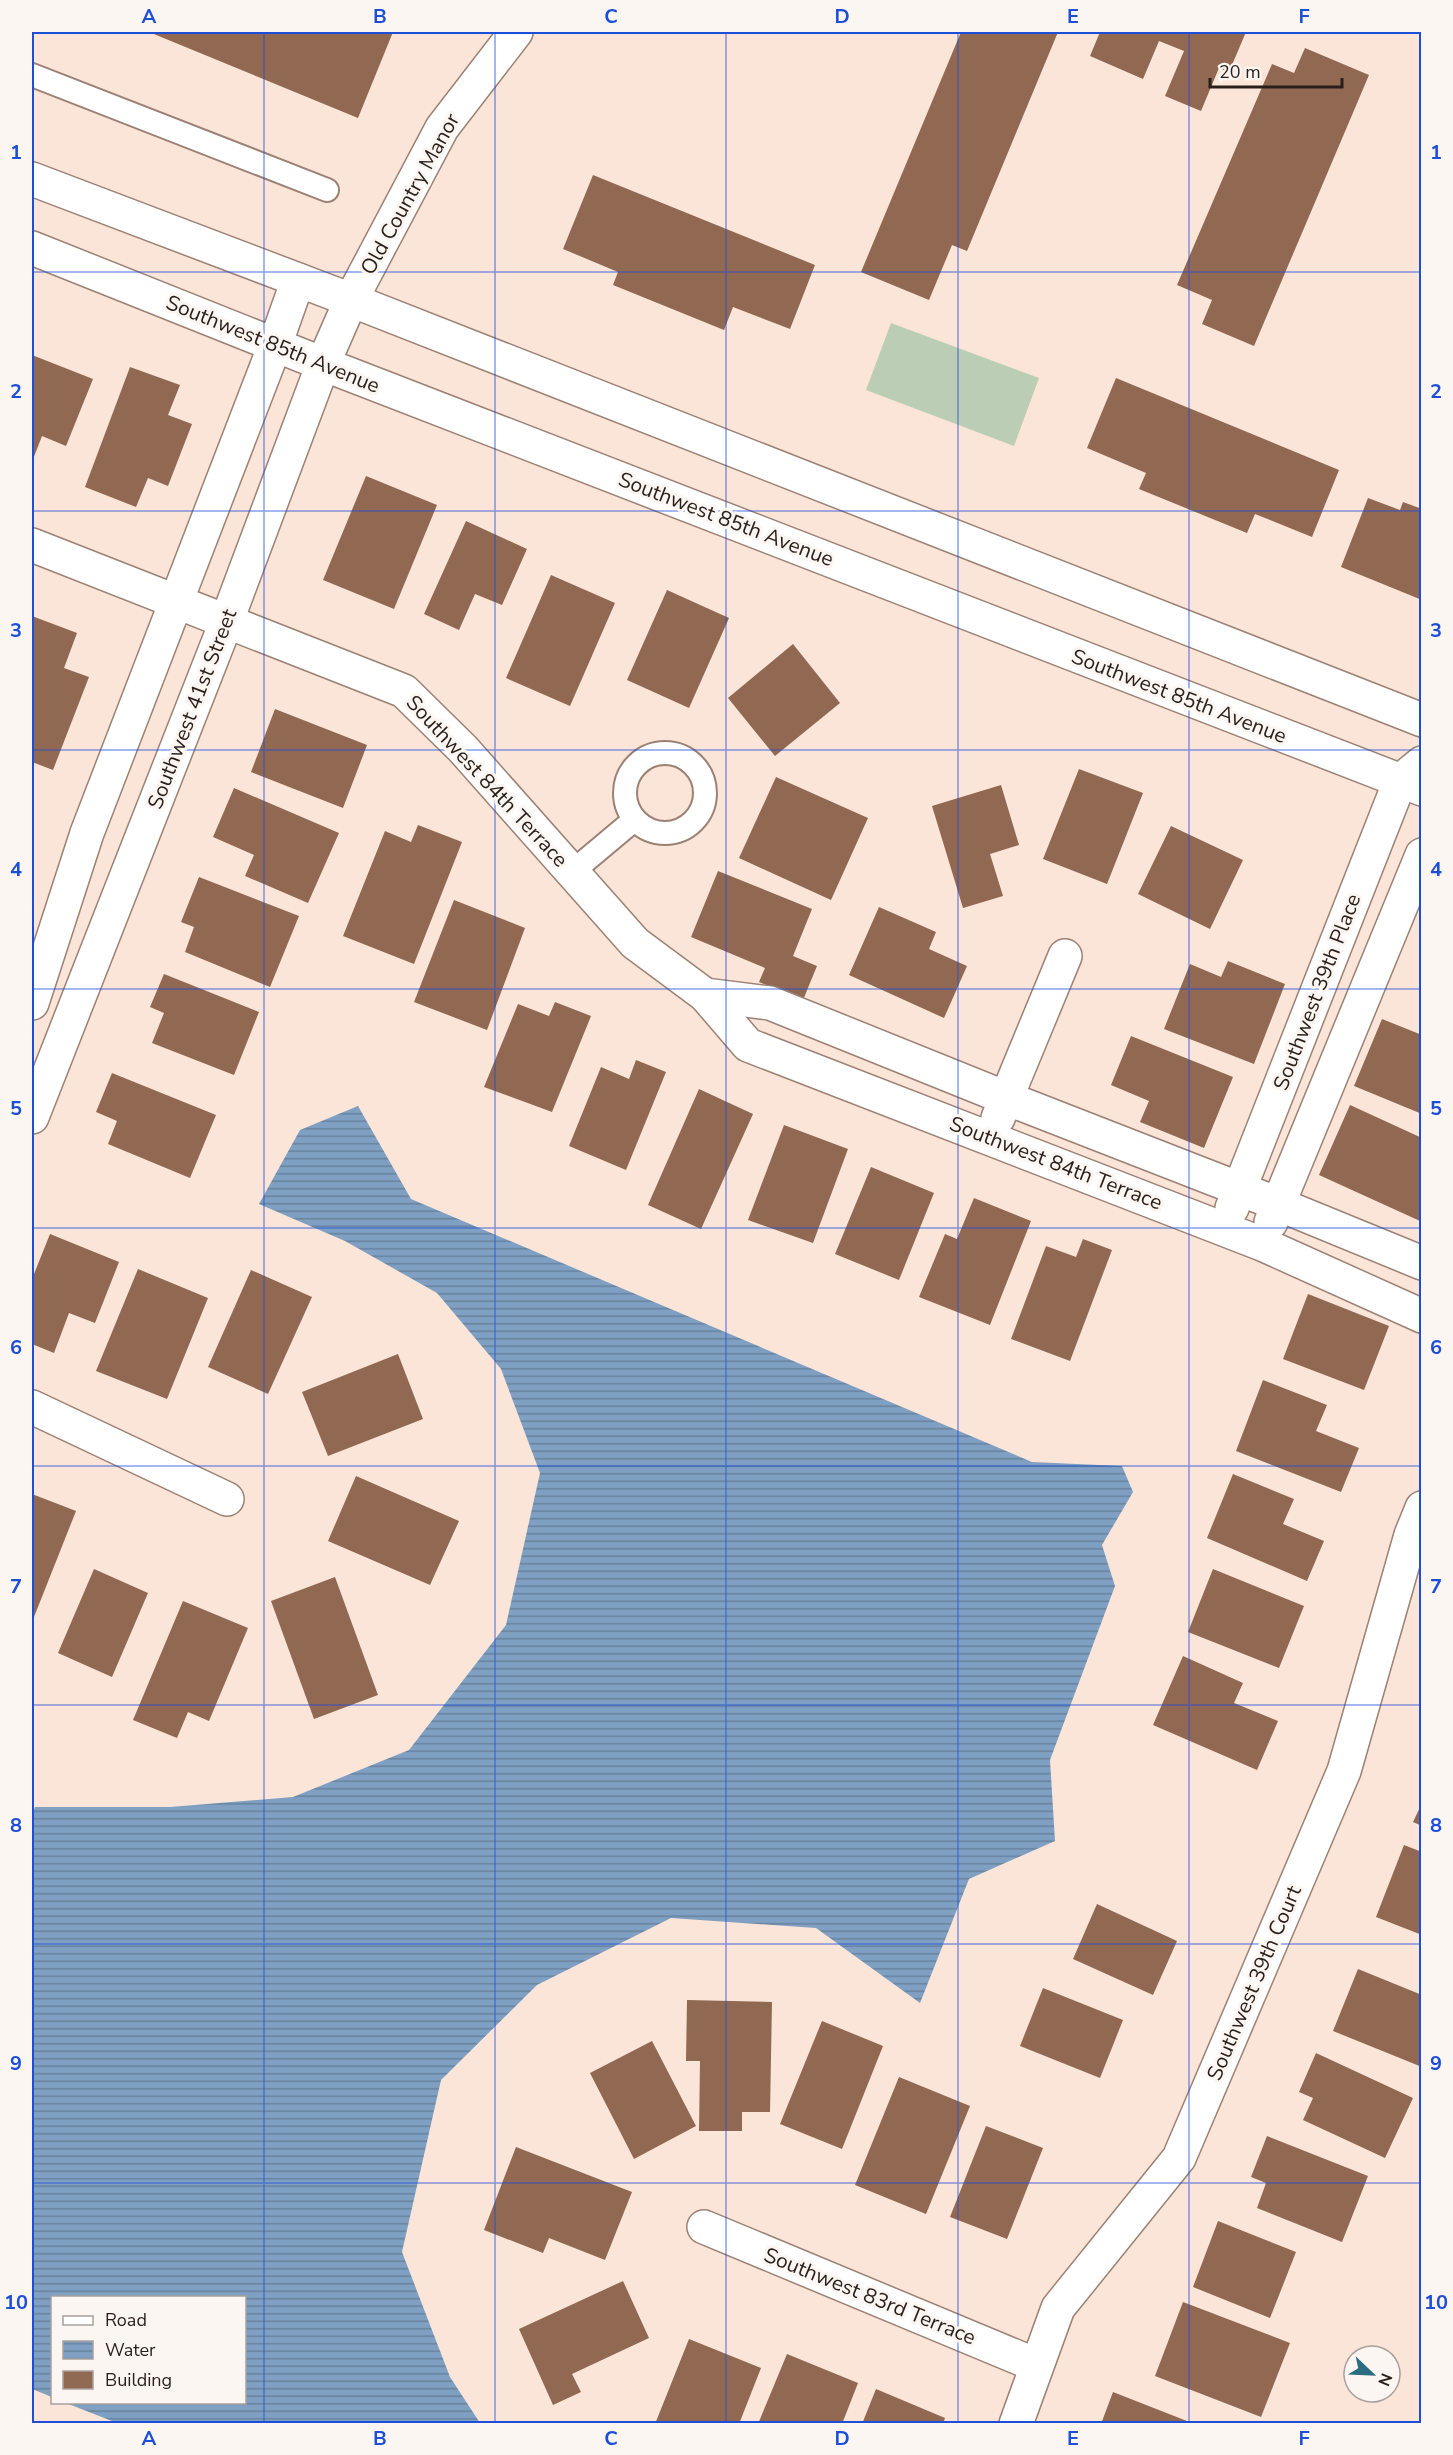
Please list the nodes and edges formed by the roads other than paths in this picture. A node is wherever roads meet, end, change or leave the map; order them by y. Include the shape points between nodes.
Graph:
1 (516, 32) edge
2 (32, 75) edge
3 (32, 179) edge
4 (327, 190) dead end
5 (32, 248) edge
6 (298, 280) junction
7 (351, 300) junction
8 (275, 345) junction
9 (323, 364) junction
10 (32, 545) edge
11 (177, 601) junction
12 (227, 620) junction
13 (1422, 720) edge
14 (1414, 778) edge
15 (634, 820) dead end
16 (1422, 855) edge
17 (572, 872) junction
18 (1065, 956) dead end
19 (705, 995) junction
20 (32, 1003) edge
21 (1006, 1098) junction
22 (32, 1116) edge
23 (990, 1137) junction
24 (1240, 1189) junction
25 (1278, 1204) junction
26 (1224, 1229) junction
27 (1262, 1244) junction
28 (1422, 1263) edge
29 (1422, 1316) edge
30 (32, 1407) edge
31 (228, 1498) dead end
32 (1422, 1508) edge
33 (704, 2227) dead end
34 (1036, 2365) junction
35 (1016, 2424) edge

1 - 7 street, Old Country Manor via 442,128
2 - 4 lane
3 - 6 street
5 - 8 street, Southwest 85th Avenue
6 - 7 street
6 - 8 street
7 - 9 street, Southwest 41st Street
7 - 13 street
8 - 9 street, Southwest 85th Avenue
8 - 11 street
9 - 12 street, Southwest 41st Street
9 - 14 street, Southwest 85th Avenue
10 - 11 street, Southwest 84th Terrace
11 - 12 street, Southwest 84th Terrace
11 - 20 street via 87,833
12 - 17 street, Southwest 84th Terrace via 404,691 463,749
12 - 22 street, Southwest 41st Street
14 - 24 street, Southwest 39th Place
15 - 17 lane
16 - 25 street, Southwest 39th Place
17 - 19 street, Southwest 84th Terrace via 635,943
18 - 21 street
19 - 21 street, Southwest 84th Terrace via 770,1003
19 - 23 street, Southwest 84th Terrace via 748,1044
21 - 23 street
21 - 24 street, Southwest 84th Terrace
23 - 26 street, Southwest 84th Terrace
24 - 25 street, Southwest 84th Terrace
24 - 26 street, Southwest 39th Place
25 - 27 street, Southwest 39th Place
25 - 28 street, Southwest 84th Terrace
26 - 27 street, Southwest 84th Terrace
27 - 29 street, Southwest 84th Terrace
30 - 31 street
32 - 34 street, Southwest 39th Court via 1344,1771 1179,2158 1058,2308
33 - 34 street, Southwest 83rd Terrace
34 - 35 street, Southwest 39th Court

